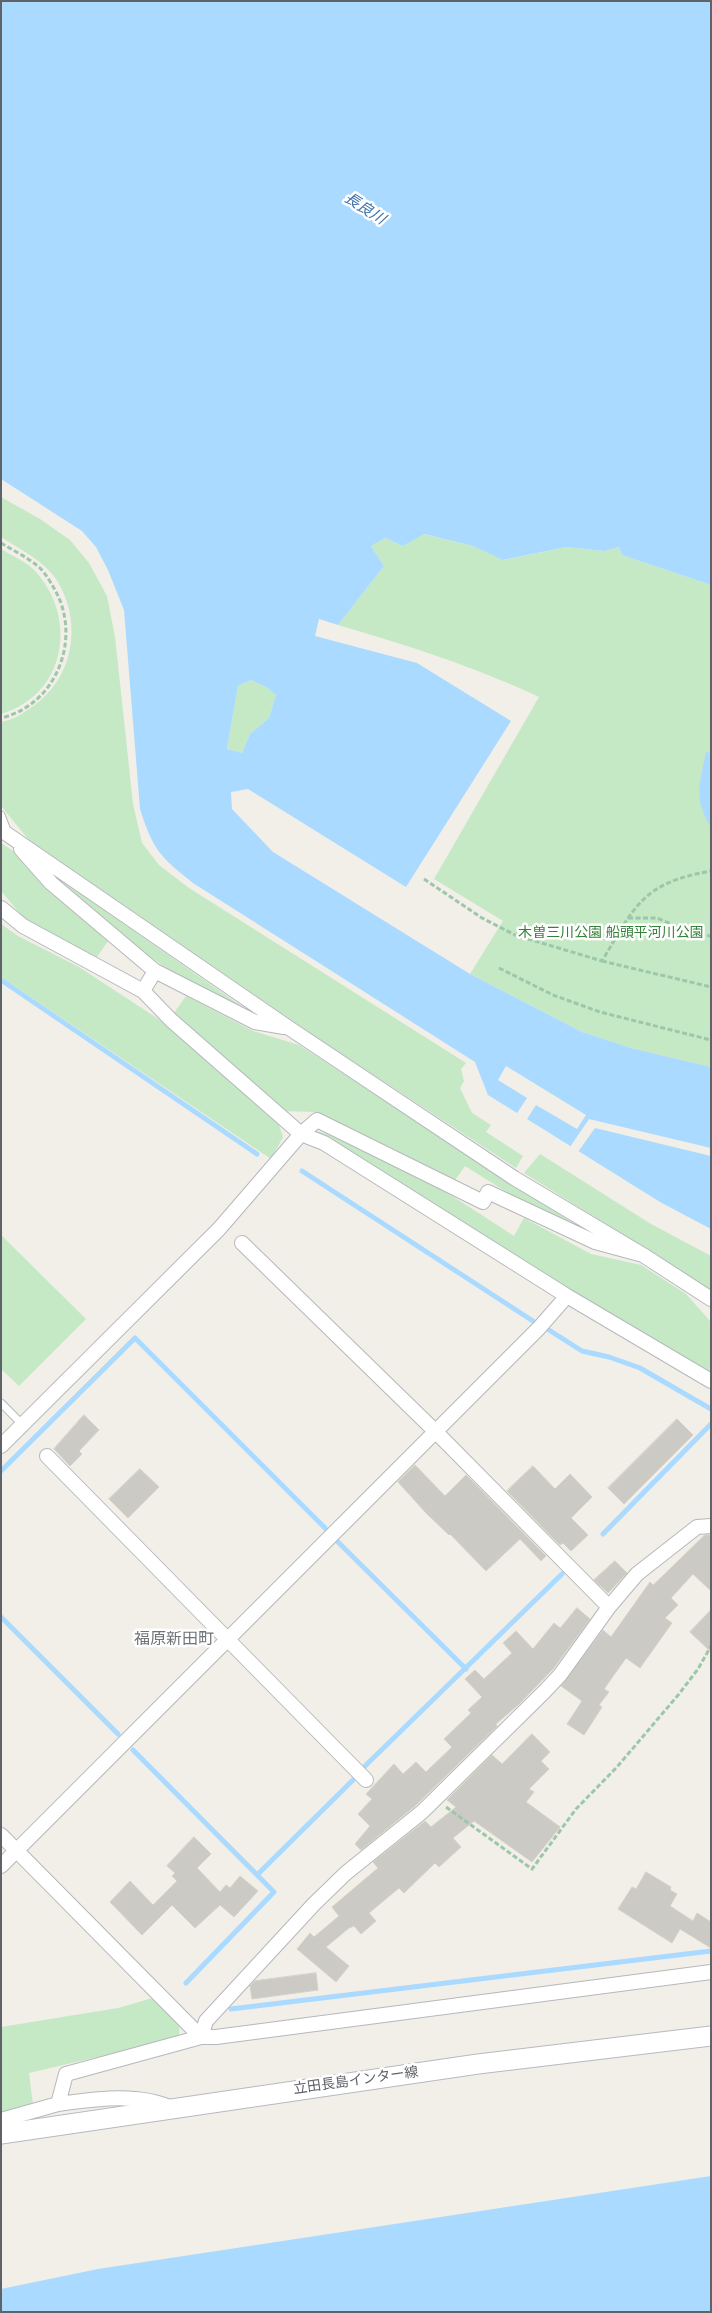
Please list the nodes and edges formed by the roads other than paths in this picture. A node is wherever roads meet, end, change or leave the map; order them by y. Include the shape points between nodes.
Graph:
1 (1, 815) edge
2 (5, 832) edge
3 (1, 908) edge
4 (155, 971) junction
5 (142, 991) junction
6 (289, 1028) junction
7 (301, 1134) junction
8 (242, 1243) dead end
9 (643, 1255) junction
10 (698, 1291) junction
11 (567, 1296) junction
12 (711, 1299) edge
13 (711, 1307) edge
14 (711, 1381) edge
15 (1, 1403) edge
16 (22, 1424) junction
17 (436, 1432) junction
18 (1, 1446) edge
19 (47, 1456) dead end
20 (711, 1526) edge
21 (609, 1607) junction
22 (228, 1640) junction
23 (366, 1780) dead end
24 (1, 1835) edge
25 (17, 1851) junction
26 (1, 1866) edge
27 (711, 1972) edge
28 (711, 2036) edge
29 (201, 2037) junction
30 (58, 2104) junction
31 (174, 2109) junction
32 (1, 2120) edge
33 (1, 2134) edge

1 - 2 lane
2 - 4 street via 51,883
2 - 6 street
3 - 5 street via 23,926
4 - 5 street
4 - 6 street via 255,1022
5 - 7 street
6 - 9 street via 514,1178
7 - 9 street via 317,1120 483,1202 488,1192 595,1242
7 - 11 street via 324,1143
7 - 16 street via 219,1229
8 - 17 street
9 - 10 street
10 - 12 street
10 - 13 street
11 - 14 street
11 - 17 street
15 - 16 lane
16 - 18 street
17 - 21 street
17 - 22 street
19 - 22 street
20 - 21 street via 697,1526 644,1568
21 - 29 street via 560,1675 436,1800 346,1873 314,1904 206,2021
22 - 23 street
22 - 25 street
24 - 25 street
25 - 26 street
25 - 29 street
27 - 29 street
28 - 31 main road, 立田長島インター線 via 478,2064
29 - 30 street via 66,2074
30 - 31 street via 99,2099 157,2101
30 - 32 street
31 - 33 main road, 立田長島インター線

